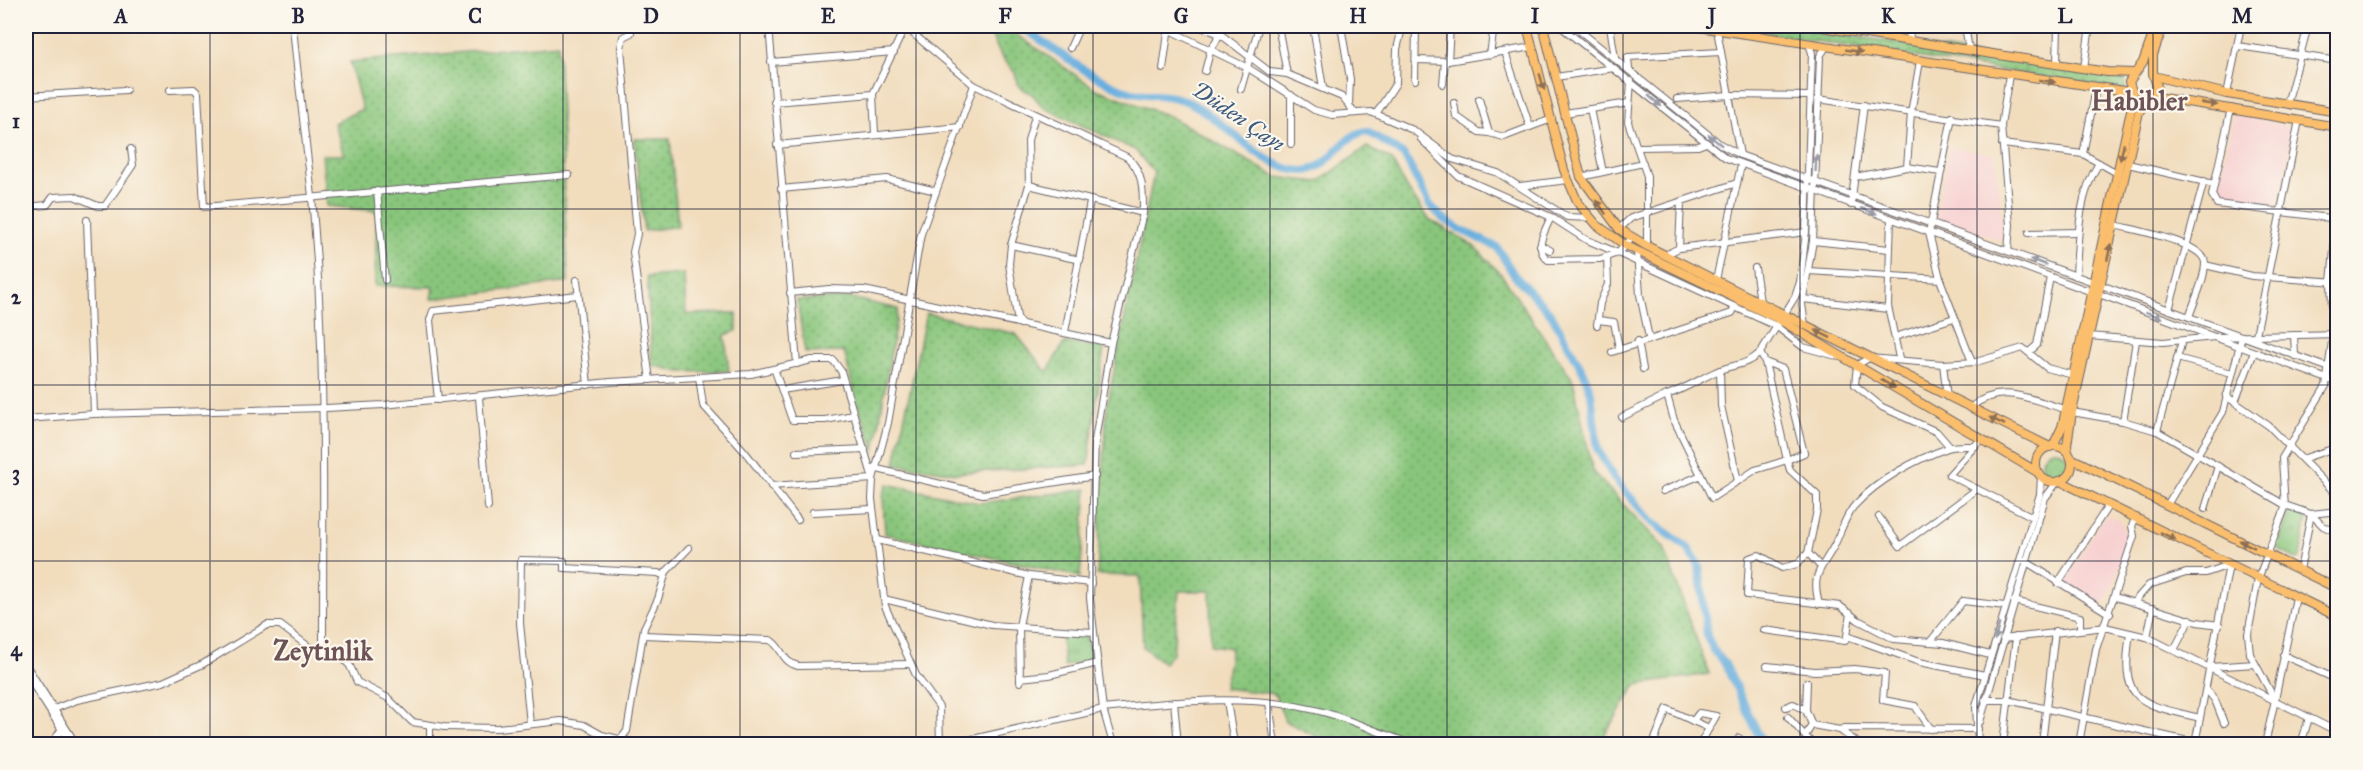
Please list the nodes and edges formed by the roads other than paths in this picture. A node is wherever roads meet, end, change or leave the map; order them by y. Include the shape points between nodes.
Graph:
1 (292, 26) edge
2 (631, 26) edge
3 (769, 26) edge
4 (904, 26) edge
5 (1080, 26) edge
6 (1198, 26) edge
7 (1224, 26) edge
8 (1261, 26) edge
9 (1275, 26) edge
10 (1312, 26) edge
11 (1341, 26) edge
12 (1417, 26) edge
13 (1450, 26) edge
14 (1494, 26) edge
15 (1527, 26) edge
16 (1543, 26) edge
17 (1560, 26) edge
18 (1575, 26) edge
19 (1610, 26) edge
20 (1692, 26) edge
21 (1818, 26) edge
22 (1907, 26) edge
23 (1965, 26) edge
24 (2058, 26) edge
25 (2090, 26) edge
26 (2156, 26) edge
27 (2163, 26) edge
28 (2241, 26) edge
29 (2308, 26) edge
30 (1166, 27) edge
31 (1402, 27) edge
32 (1717, 30) junction
33 (1220, 34) junction
34 (1911, 41) junction
35 (1809, 44) junction
36 (1826, 46) junction
37 (2238, 46) junction
38 (1532, 47) junction
39 (1070, 48) dead end
40 (1212, 49) junction
41 (1969, 50) junction
42 (894, 52) junction
43 (1505, 52) junction
44 (1721, 52) junction
45 (1491, 55) junction
46 (1250, 56) junction
47 (2300, 56) junction
48 (1616, 59) junction
49 (1416, 60) junction
50 (1446, 61) junction
51 (1920, 61) junction
52 (2337, 61) edge
53 (771, 62) junction
54 (2057, 64) junction
55 (1248, 68) junction
56 (1614, 68) junction
57 (2084, 68) junction
58 (1163, 69) dead end
59 (1629, 70) junction
60 (1205, 71) dead end
61 (2136, 72) junction
62 (1287, 74) junction
63 (2009, 75) junction
64 (2153, 75) junction
65 (1556, 77) junction
66 (1415, 80) dead end
67 (1631, 81) junction
68 (1443, 84) dead end
69 (974, 86) junction
70 (1323, 88) junction
71 (1241, 89) dead end
72 (2096, 89) junction
73 (126, 90) dead end
74 (170, 90) dead end
75 (2132, 93) junction
76 (873, 94) junction
77 (2227, 94) junction
78 (1291, 95) junction
79 (1729, 95) junction
80 (26, 96) edge
81 (1810, 96) junction
82 (2149, 97) junction
83 (1479, 99) dead end
84 (1677, 99) dead end
85 (1818, 99) junction
86 (774, 102) junction
87 (1454, 103) dead end
88 (1629, 103) junction
89 (2287, 104) junction
90 (1864, 105) junction
91 (1349, 106) junction
92 (2231, 108) junction
93 (1590, 109) junction
94 (2337, 112) edge
95 (1355, 113) junction
96 (1565, 113) junction
97 (1911, 113) junction
98 (1376, 114) junction
99 (1035, 116) junction
100 (1952, 117) junction
101 (1552, 119) junction
102 (2299, 120) junction
103 (1486, 122) junction
104 (1472, 125) junction
105 (2001, 126) junction
106 (960, 127) junction
107 (1530, 127) junction
108 (2337, 127) edge
109 (1413, 130) junction
110 (1489, 133) junction
111 (875, 134) junction
112 (1706, 143) junction
113 (1291, 144) dead end
114 (2002, 144) junction
115 (777, 145) junction
116 (1639, 147) junction
117 (131, 149) dead end
118 (2083, 154) junction
119 (1740, 155) junction
120 (1643, 163) junction
121 (2099, 163) junction
122 (2128, 164) junction
123 (1741, 165) junction
124 (1906, 167) junction
125 (1940, 171) junction
126 (1603, 172) junction
127 (2117, 172) junction
128 (568, 175) dead end
129 (1581, 177) junction
130 (1855, 177) junction
131 (1807, 179) junction
132 (1568, 180) junction
133 (1815, 182) junction
134 (2204, 182) junction
135 (1737, 183) junction
136 (2214, 184) junction
137 (1029, 185) junction
138 (1520, 186) junction
139 (781, 189) junction
140 (1807, 189) junction
141 (377, 191) junction
142 (936, 191) junction
143 (1814, 192) junction
144 (1851, 195) junction
145 (312, 198) junction
146 (1090, 202) junction
147 (1681, 202) junction
148 (1851, 205) junction
149 (26, 207) edge
150 (2337, 208) edge
151 (2280, 210) junction
152 (1143, 213) junction
153 (1648, 213) junction
154 (1551, 217) junction
155 (1591, 219) junction
156 (1891, 219) junction
157 (2337, 219) edge
158 (87, 220) dead end
159 (1931, 224) junction
160 (2115, 225) junction
161 (1618, 229) junction
162 (1806, 232) junction
163 (2078, 232) junction
164 (1929, 233) junction
165 (2030, 233) dead end
166 (1632, 238) junction
167 (1813, 241) junction
168 (1725, 243) junction
169 (1011, 245) junction
170 (1540, 245) junction
171 (1625, 245) junction
172 (2187, 245) junction
173 (1647, 246) junction
174 (1679, 248) junction
175 (1888, 249) junction
176 (1550, 250) dead end
177 (1636, 251) junction
178 (2008, 252) junction
179 (1618, 253) junction
180 (1665, 255) junction
181 (1607, 257) junction
182 (1080, 260) junction
183 (1638, 262) junction
184 (2205, 265) junction
185 (1755, 268) dead end
186 (1808, 271) junction
187 (1888, 276) junction
188 (2076, 276) junction
189 (2050, 277) junction
190 (2266, 277) junction
191 (1941, 279) junction
192 (385, 280) dead end
193 (577, 280) dead end
194 (1716, 280) junction
195 (2334, 282) edge
196 (2097, 284) junction
197 (790, 293) junction
198 (2096, 293) junction
199 (578, 295) junction
200 (908, 299) junction
201 (1803, 299) junction
202 (1760, 302) junction
203 (1735, 307) junction
204 (1888, 309) junction
205 (2169, 310) junction
206 (2189, 317) junction
207 (1954, 318) junction
208 (1780, 320) junction
209 (1021, 324) junction
210 (1805, 325) junction
211 (1065, 332) junction
212 (2335, 334) edge
213 (2256, 335) junction
214 (2294, 335) junction
215 (2090, 336) junction
216 (2242, 336) junction
217 (1895, 337) junction
218 (2215, 337) junction
219 (1649, 338) junction
220 (1638, 341) junction
221 (2136, 341) junction
222 (2182, 341) junction
223 (1111, 343) junction
224 (2238, 346) junction
225 (1619, 348) junction
226 (1612, 352) dead end
227 (2029, 352) junction
228 (2254, 352) junction
229 (1760, 353) junction
230 (2295, 356) junction
231 (1869, 358) junction
232 (1899, 358) junction
233 (2177, 358) junction
234 (1765, 362) junction
235 (1971, 362) junction
236 (796, 364) junction
237 (1943, 364) junction
238 (1857, 365) junction
239 (2327, 368) junction
240 (1643, 369) dead end
241 (1720, 370) junction
242 (775, 371) junction
243 (2337, 372) edge
244 (2232, 373) junction
245 (2073, 375) junction
246 (699, 377) junction
247 (2327, 379) junction
248 (650, 380) junction
249 (843, 380) junction
250 (2337, 383) edge
251 (588, 385) junction
252 (782, 390) junction
253 (1667, 395) junction
254 (2226, 396) junction
255 (479, 397) junction
256 (1947, 397) junction
257 (438, 400) junction
258 (2235, 402) junction
259 (1971, 408) junction
260 (323, 409) junction
261 (2069, 411) junction
262 (94, 414) junction
263 (854, 415) junction
264 (1622, 417) dead end
265 (26, 419) edge
266 (2123, 421) junction
267 (2157, 431) junction
268 (1978, 443) junction
269 (2051, 446) junction
270 (2289, 446) junction
271 (1950, 447) junction
272 (2337, 447) edge
273 (865, 449) junction
274 (795, 452) dead end
275 (2198, 454) junction
276 (2070, 455) junction
277 (2302, 459) junction
278 (1787, 460) junction
279 (2218, 466) junction
280 (869, 467) junction
281 (877, 469) junction
282 (2040, 474) junction
283 (1095, 476) junction
284 (1699, 476) junction
285 (873, 479) junction
286 (1738, 481) junction
287 (2059, 481) junction
288 (771, 486) junction
289 (1977, 489) junction
290 (1663, 491) dead end
291 (2337, 496) edge
292 (2285, 505) junction
293 (2108, 506) junction
294 (2167, 506) junction
295 (488, 507) dead end
296 (873, 509) junction
297 (2205, 509) dead end
298 (2337, 511) edge
299 (813, 512) dead end
300 (2326, 512) junction
301 (2311, 514) junction
302 (1879, 517) dead end
303 (2032, 517) junction
304 (2135, 519) junction
305 (798, 520) dead end
306 (2323, 526) junction
307 (2337, 533) edge
308 (878, 540) junction
309 (689, 548) dead end
310 (1808, 553) junction
311 (2268, 554) junction
312 (2025, 561) junction
313 (1819, 565) junction
314 (2229, 565) junction
315 (2300, 570) junction
316 (664, 576) junction
317 (1029, 576) junction
318 (2258, 579) junction
319 (2058, 583) junction
320 (1090, 584) junction
321 (2337, 589) edge
322 (2115, 597) junction
323 (2296, 597) junction
324 (884, 599) junction
325 (2014, 602) junction
326 (2134, 602) junction
327 (1819, 604) junction
328 (2004, 606) junction
329 (2153, 608) junction
330 (1850, 613) junction
331 (2110, 614) junction
332 (2337, 617) edge
333 (2190, 619) junction
334 (2219, 625) junction
335 (1020, 626) junction
336 (2105, 627) junction
337 (2080, 629) junction
338 (1764, 630) dead end
339 (2055, 631) junction
340 (1093, 632) junction
341 (2130, 633) junction
342 (643, 634) junction
343 (1847, 636) junction
344 (2016, 637) junction
345 (2147, 637) junction
346 (2003, 639) junction
347 (1930, 642) junction
348 (2174, 650) junction
349 (323, 652) junction
350 (1990, 655) junction
351 (2283, 655) junction
352 (1098, 663) junction
353 (910, 664) junction
354 (2256, 664) junction
355 (26, 665) edge
356 (1767, 666) dead end
357 (2210, 667) junction
358 (26, 674) edge
359 (1985, 675) junction
360 (2337, 680) edge
361 (1807, 682) dead end
362 (2206, 689) junction
363 (1986, 700) junction
364 (2008, 700) junction
365 (2275, 700) junction
366 (1227, 701) junction
367 (1174, 702) junction
368 (1269, 703) junction
369 (1786, 707) dead end
370 (54, 709) junction
371 (1103, 709) junction
372 (2047, 709) junction
373 (1806, 710) junction
374 (1788, 717) dead end
375 (2084, 717) junction
376 (2200, 718) junction
377 (2309, 718) junction
378 (1693, 721) junction
379 (2224, 723) dead end
380 (530, 724) junction
381 (430, 725) junction
382 (1812, 725) junction
383 (63, 728) junction
384 (1709, 728) junction
385 (1931, 729) junction
386 (1978, 729) junction
387 (1840, 730) junction
388 (2337, 732) edge
389 (1805, 736) junction
390 (623, 739) junction
391 (1812, 743) edge
392 (52, 744) edge
393 (71, 744) edge
394 (76, 744) edge
395 (430, 744) edge
396 (616, 744) edge
397 (640, 744) edge
398 (940, 744) edge
399 (951, 744) edge
400 (1113, 744) edge
401 (1178, 744) edge
402 (1234, 744) edge
403 (1275, 744) edge
404 (1412, 744) edge
405 (1653, 744) edge
406 (1700, 744) edge
407 (1859, 744) edge
408 (1978, 744) edge
409 (2003, 744) edge
410 (2042, 744) edge
411 (2079, 744) edge
412 (2197, 744) edge
413 (2265, 744) edge
414 (2301, 744) edge

1 - 145 street
2 - 248 street via 621,48 637,234 633,252
3 - 53 street
4 - 42 street
4 - 69 street
5 - 39 street
6 - 33 street
7 - 33 street
8 - 9 street
8 - 46 street
9 - 62 street
10 - 70 street
11 - 91 street via 1350,79
12 - 31 street
12 - 49 street
13 - 50 street
14 - 45 street
15 - 38 main road
16 - 65 main road
17 - 56 street
18 - 48 street
19 - 48 street
20 - 32 main road
21 - 34 main road
22 - 34 street
23 - 41 street
24 - 54 street
25 - 57 street
26 - 61 main road
27 - 64 main road via 2153,55
28 - 37 street
29 - 47 street
30 - 40 street
30 - 58 street
31 - 98 street via 1396,83
32 - 35 main road
32 - 44 street
33 - 40 street
33 - 46 street
34 - 41 main road
35 - 36 main road
35 - 81 street
36 -> 51 main road
36 - 85 street via 1820,56
37 - 47 street
37 - 77 street
38 - 43 street
38 -> 101 main road
40 - 55 street
40 - 60 street
41 - 54 main road
42 - 53 street
42 - 76 street
43 - 45 street
43 - 107 street
44 - 59 street via 1628,57
44 - 79 street
45 - 50 street
46 - 55 street
46 - 62 street via 1270,72
47 - 52 street
47 - 89 street
48 - 59 street
49 - 50 street
49 - 66 street
50 - 68 street
51 - 63 main road
51 - 97 street
53 - 86 street
54 - 57 main road
55 - 71 street
55 - 78 street
56 - 65 street
56 - 67 street
57 - 61 main road
119 -> 59 street via 1720,144
61 - 64 main road
61 - 75 main road via 2129,82
62 - 70 street
63 -> 72 main road
63 - 105 street
64 - 77 main road
64 - 82 main road via 2157,86
65 - 96 main road
67 - 88 street
67 -> 112 street
69 - 99 street
69 - 106 street
70 - 91 street via 1342,97
72 - 75 main road
72 - 118 street
73 - 80 street
74 - 145 street via 194,89 198,93 204,207
75 - 82 main road
75 -> 127 main road
76 - 86 street
76 - 111 street
77 - 89 main road
78 - 95 street via 1314,110 1332,115
78 - 113 street
79 - 81 street
79 - 84 street
79 - 119 street
81 - 131 street
82 -> 92 main road
82 - 122 main road via 2139,112
83 - 103 street
85 - 90 street
133 -> 85 street
86 - 115 street
87 - 104 street via 1456,116
88 - 93 street
88 - 116 street via 1628,122
89 - 94 main road
90 - 97 street
90 - 130 street
91 - 95 street
92 - 102 main road
92 - 136 street
93 - 96 street
93 - 126 street
95 - 98 street
96 - 129 main road
97 - 100 street
97 - 124 street
98 - 109 street
99 - 137 street via 1028,140
99 - 152 street via 1137,165
100 - 105 street
100 - 125 street
101 - 107 street
101 - 132 main road
102 - 108 main road
102 - 151 street
103 - 104 street
103 - 110 street
104 - 110 street via 1479,132
105 - 114 street
106 - 111 street
106 - 142 street
107 - 110 street via 1504,137
109 - 138 street via 1452,159 1498,173
109 - 154 street via 1438,160 1458,176
111 - 115 street
112 - 116 street
112 - 123 street
114 - 118 street
114 - 178 street via 2010,225
115 - 139 street
116 - 120 street
117 - 149 street via 133,165 105,206 74,196 53,196 47,205
118 - 121 street
119 - 131 street
120 - 126 street
120 - 153 street
121 - 127 street
121 - 163 street via 2092,174
122 - 134 street
122 - 160 main road
123 - 135 street
123 - 140 street
124 - 125 street
124 - 130 street
125 - 159 street
126 - 129 street
127 - 196 main road
128 - 141 street
161 -> 129 main road
130 - 144 street
131 - 133 street
131 - 140 street
132 - 138 street
132 - 155 main road via 1578,203
133 - 143 street
133 - 144 street
134 - 136 street
134 - 172 street
135 - 147 street
135 - 168 street
136 - 151 street via 2212,195 2217,204
137 - 146 street
137 - 169 street
138 - 155 street via 1566,217
139 - 142 street via 887,179
139 - 197 street
140 - 143 street
140 - 162 street
141 - 145 street
141 - 192 street
142 - 200 street via 921,234
143 - 148 street
143 - 167 street
144 - 148 street
144 - 159 street
145 - 260 street
146 - 152 street
146 - 182 street
147 - 153 street
147 - 174 street
148 -> 156 street
150 - 157 street
151 - 157 street
151 - 190 street
152 - 223 street
153 - 161 street via 1631,218
153 - 173 street
154 - 170 street
154 - 179 street via 1585,239
155 - 171 main road
156 - 164 street
156 - 175 street
157 - 195 street
158 - 262 street
159 - 164 street
159 - 178 street
160 - 172 street
196 -> 160 main road
161 - 166 main road
162 - 168 street
162 - 208 street via 1800,282
163 - 165 street
163 - 188 street
164 - 189 street
164 - 191 street
166 - 171 street
166 - 173 main road
167 - 175 street
167 - 186 street
168 - 174 street
168 - 194 street
169 - 182 street
169 - 209 street via 1009,264
170 - 176 street
170 - 181 street via 1548,260
171 - 177 main road
171 - 179 street
172 - 184 street via 2200,253
172 - 205 street
173 - 180 main road
174 - 180 street
175 - 187 street
177 - 183 street
177 - 208 main road
188 -> 178 street
179 - 181 street
179 - 183 street
180 - 194 main road
181 - 225 street via 1608,284 1598,322 1614,322
182 - 211 street
183 - 203 street
183 - 219 street
184 - 190 street
184 - 206 street
185 - 202 street
186 - 187 street
186 - 201 street
187 - 191 street
187 - 204 street
188 - 196 street
189 - 198 street
189 - 227 street via 2037,345
190 - 195 street
190 - 213 street
191 - 207 street
193 - 199 street
194 - 202 main road
195 - 212 street
196 - 198 main road
196 - 205 street
197 - 200 street via 864,290
197 - 236 street
198 - 215 main road
198 -> 218 street
198 - 245 main road
199 - 251 street
199 - 257 street via 433,311 430,320
200 - 209 street
200 - 281 street
201 - 204 street
201 - 210 street
202 - 208 main road
203 - 208 street
203 - 219 street via 1732,313
204 - 217 street
205 - 206 street
206 - 216 street
207 - 217 street
207 - 235 street
208 - 210 main road
208 - 229 street
208 - 238 main road
209 - 211 street
231 -> 210 main road
211 - 223 street
212 - 214 street
212 - 239 street
213 - 214 street
213 - 216 street
214 - 230 street
215 - 221 street
215 - 261 main road
216 - 218 street
216 - 224 street
216 - 230 street
217 - 232 street
218 - 222 street
218 - 224 street
219 - 220 street
220 - 225 street
220 - 240 street
221 - 222 street
221 - 266 street
222 - 233 street
223 - 283 street via 1095,440
224 - 228 street
224 - 244 street
225 - 226 street
227 - 235 street via 2022,348
227 - 245 street via 2047,368
228 - 247 street
228 - 258 street
229 - 234 street
229 - 241 street via 1750,362
230 - 239 street
231 - 232 street
231 - 238 street
231 - 256 main road
232 - 237 street
233 - 244 street
233 - 267 street
234 - 278 street
234 - 278 street via 1783,369 1804,453
235 - 237 street
236 - 242 street
236 - 249 street via 833,360
237 - 256 street
238 -> 268 main road
238 - 271 street via 1856,385 1882,407 1937,432
239 - 243 street
239 - 247 street
241 - 253 street via 1690,388
241 - 286 street via 1721,406
242 - 246 street
242 - 252 street
244 - 254 street
245 - 261 main road
246 - 248 street
246 - 288 street via 704,405
247 - 250 street
247 - 270 street via 2321,398
248 - 251 street
249 - 252 street
249 - 263 street
251 - 255 street
252 - 263 street via 793,421
253 - 264 street
253 - 284 street
254 - 258 street
254 - 275 street via 2223,412
255 - 257 street
255 - 295 street
256 - 259 main road
257 - 260 street
258 - 270 street via 2257,416
259 - 261 street via 1985,396 2005,393
269 -> 259 main road
260 - 262 street
260 - 349 street
261 - 266 street
261 - 269 main road
261 - 276 main road
262 - 265 street
263 - 273 street
266 - 267 street
267 - 275 street
268 - 271 street
268 - 282 main road
268 - 289 street via 1949,475
269 - 276 main road
269 - 282 main road via 2038,456
270 - 277 street
270 - 292 street via 2282,458
271 - 313 street via 1880,483 1853,507 1829,555
272 - 277 street
273 - 274 street
273 - 280 street
275 - 279 street
275 - 294 street
276 - 287 main road via 2072,469
276 - 294 main road
277 - 291 street
278 - 286 street via 1755,470
278 - 310 street via 1790,470 1817,495
279 - 292 street
279 - 297 street
280 - 281 street
280 - 285 street
281 - 283 street via 983,494
281 - 285 street
282 - 287 main road via 2049,481
282 - 303 street via 2040,494
283 - 320 street
284 - 286 street via 1712,498
284 - 290 street
285 - 288 street
285 - 296 street
287 - 293 main road
287 - 312 street via 2045,498
288 - 305 street
289 - 302 street via 1900,546
289 - 303 street
292 - 301 street
292 - 311 street
293 - 304 main road
293 - 319 street
311 -> 294 main road
296 - 299 street
296 - 308 street
298 - 300 street
300 - 301 street
300 - 306 street
301 - 306 street
301 - 315 street
303 - 328 street
304 -> 314 main road
304 - 322 street via 2134,536
306 - 307 street
308 - 317 street
308 - 324 street
309 - 316 street
310 - 313 street
310 - 327 street via 1797,564 1782,568 1759,555 1749,558 1747,595
311 - 315 main road
311 - 318 street
312 - 319 street
312 - 325 street
313 - 327 street
314 - 318 main road
314 - 326 street via 2149,585
314 - 334 street
315 - 321 main road
316 - 342 street
316 - 380 street via 564,568 564,561 521,560 520,623
317 - 320 street
317 - 335 street
318 - 323 main road
318 - 354 street via 2248,634 2250,654
319 - 331 street
320 - 340 street
322 - 326 street
322 - 331 street
323 - 332 main road
323 - 351 street
324 - 335 street via 992,625
324 - 353 street
325 - 337 street via 2080,617
325 - 346 street
326 - 329 street
327 - 330 street via 1840,606
328 - 347 street via 1963,601
328 -> 350 street
329 - 333 street
329 - 345 street
330 - 343 street
330 - 347 street via 1894,639
331 - 336 street
333 - 334 street
333 - 348 street
334 - 357 street
335 - 340 street
335 - 352 street via 1020,680
336 - 337 street
336 - 341 street
336 - 375 street via 2096,648
337 - 339 street
338 - 343 street via 1845,641
339 - 344 street
339 - 372 street
340 - 352 street
341 - 345 street
341 - 376 street via 2126,673 2133,692 2151,705
342 - 353 street via 770,640 785,660 798,666
342 - 390 street via 630,719
343 - 359 street via 1919,662
344 - 346 street
344 - 364 street
345 - 348 street
346 - 363 street
347 - 350 street
348 - 357 street
349 - 370 street via 309,647 280,625 267,625 203,664 163,682 77,700
349 - 381 street via 339,654 357,682 388,698 412,722
350 - 359 street
351 - 360 street
351 - 365 street
352 - 371 street
353 - 398 street via 939,707
354 - 357 street
354 - 365 street
355 - 370 street
356 - 385 street via 1856,669 1885,674 1883,700 1915,706
357 - 362 street
357 - 365 street
358 - 383 street
359 - 386 street via 1976,706
361 - 373 street
362 - 376 street
362 - 379 street
363 - 364 street
363 - 386 street
364 - 372 street
364 - 409 street
365 - 377 street
365 - 413 street
366 - 367 street
366 - 368 street
366 - 402 street
367 - 371 street
367 - 401 street
368 - 403 street
368 - 404 street via 1329,714
369 - 373 street via 1793,704
370 - 383 street
371 - 399 street
371 - 400 street
372 - 375 street
372 - 410 street
373 - 382 street
374 - 389 street
375 - 411 street
375 - 412 street
376 - 412 street
377 - 388 street
377 - 414 street
378 - 384 street
378 - 384 street via 1699,713 1716,716
378 - 405 street via 1667,710
380 - 381 street via 498,728
380 - 390 street via 561,720
381 - 395 street
382 - 387 street
382 - 389 street
383 - 392 street
383 - 393 street
383 - 394 street
384 - 406 street
385 - 386 street
385 - 387 street
386 - 408 street
387 - 407 street
389 - 391 street
390 - 396 street
390 - 397 street

